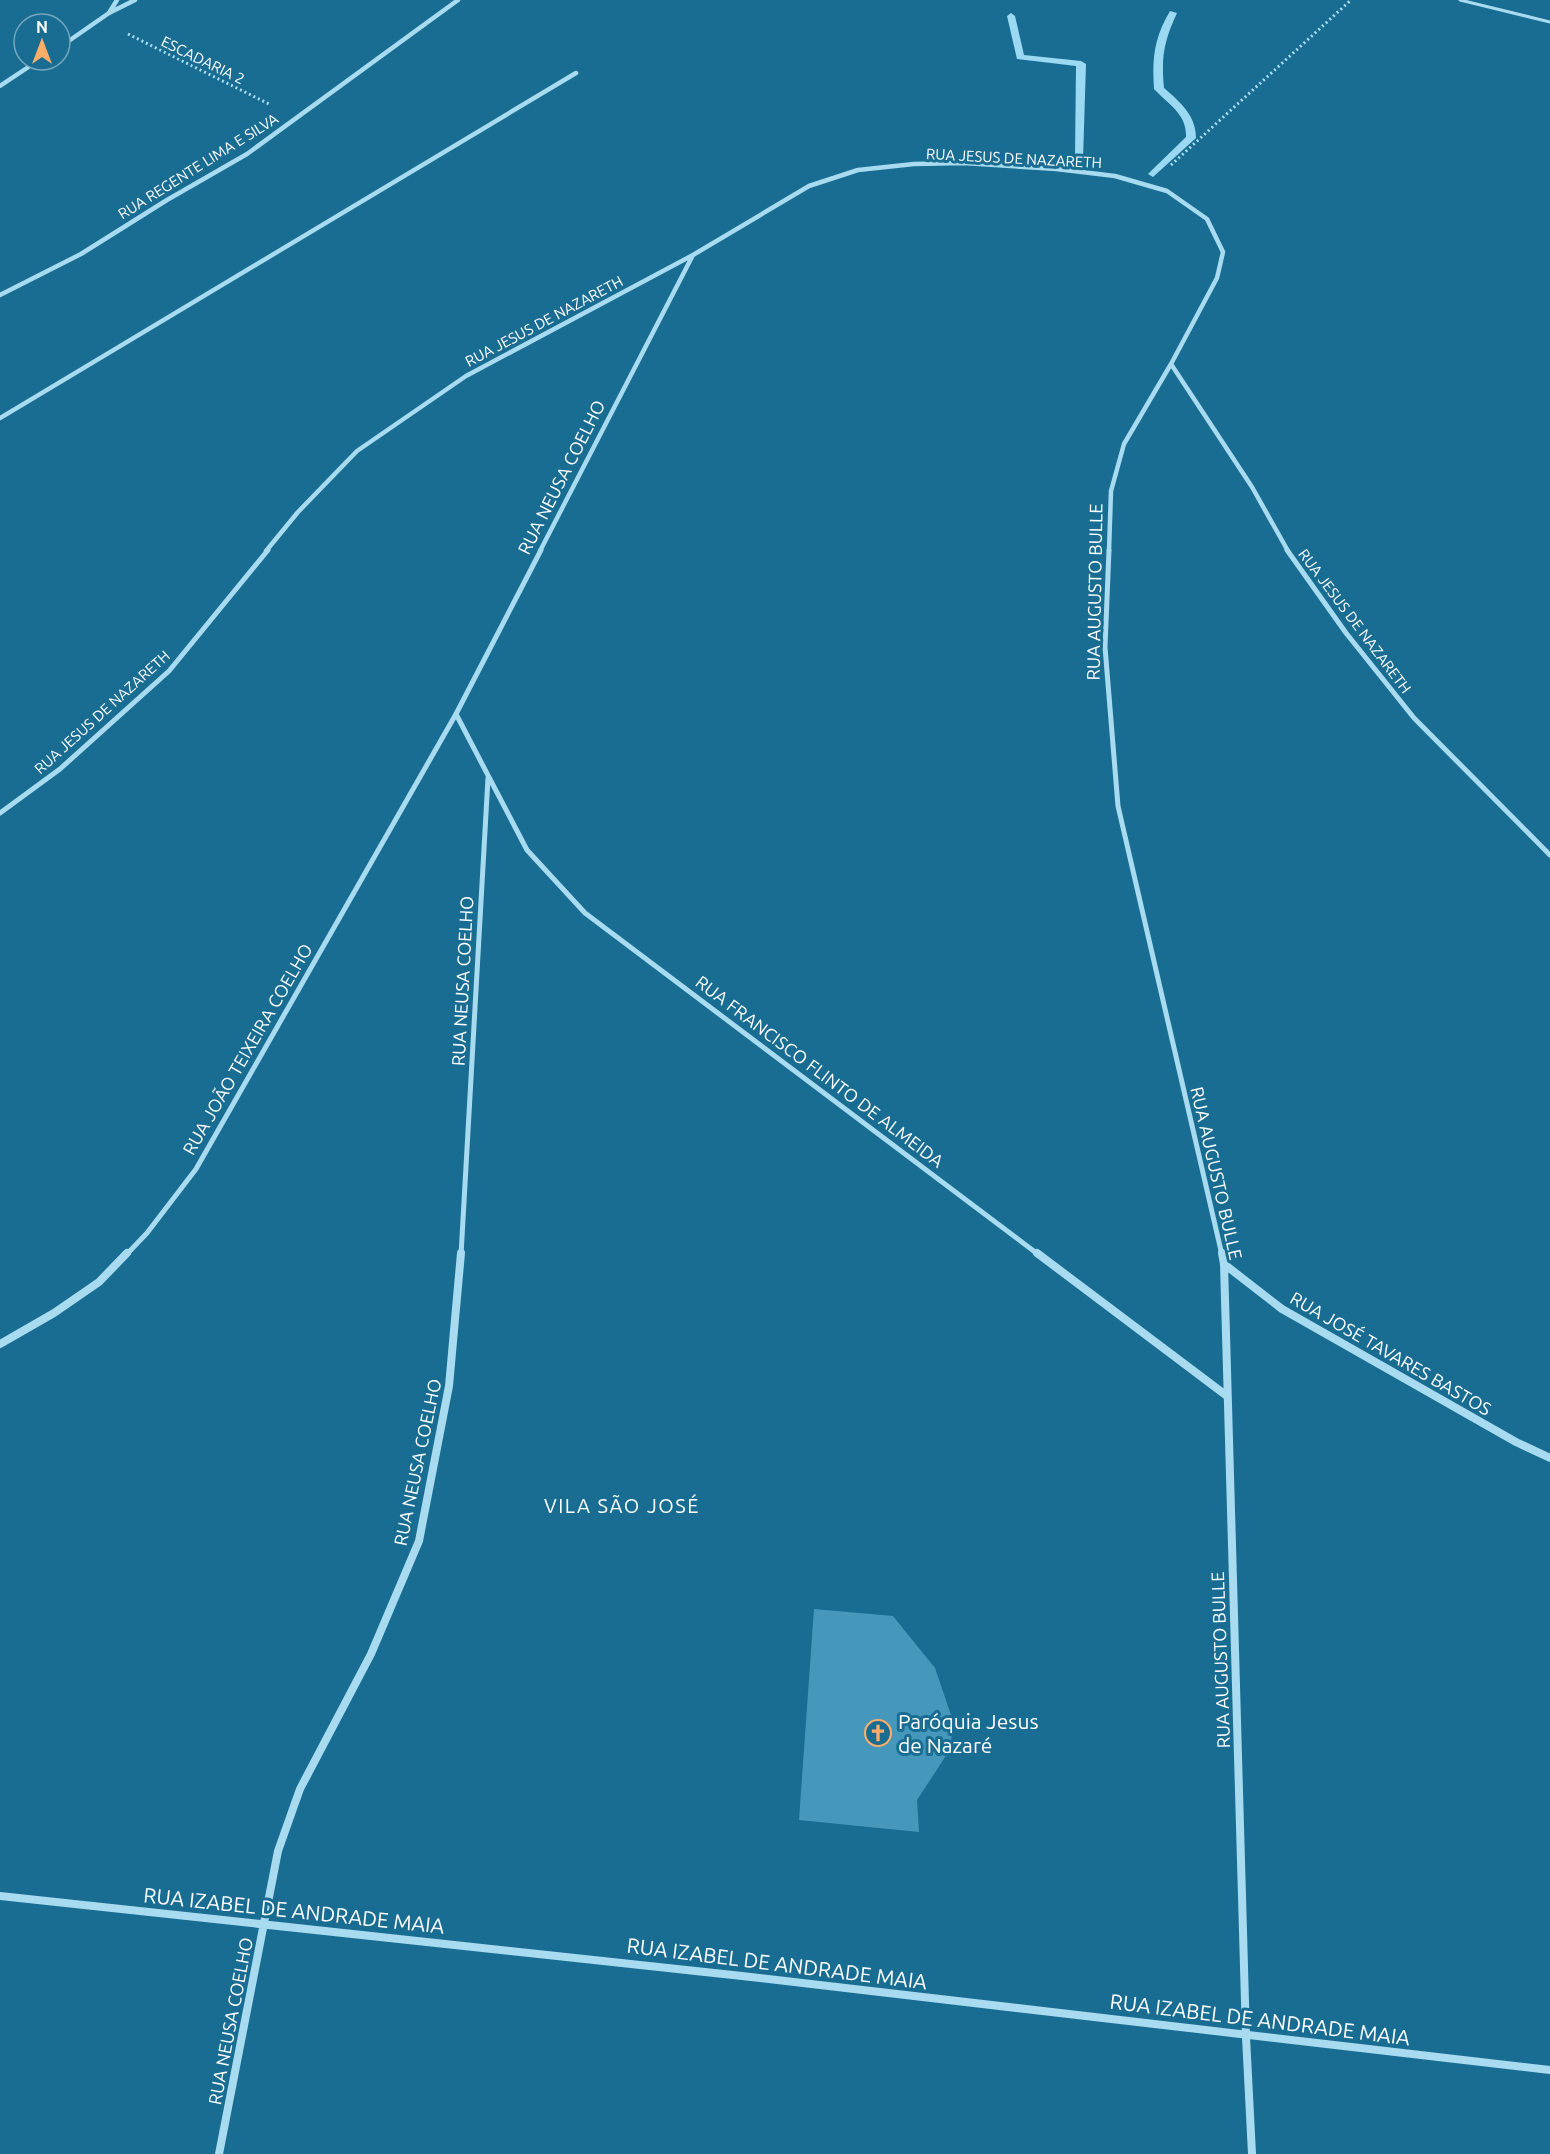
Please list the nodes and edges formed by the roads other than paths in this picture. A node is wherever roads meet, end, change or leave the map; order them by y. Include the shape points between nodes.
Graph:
1 (117, 0) edge
2 (135, 0) edge
3 (458, 0) edge
4 (1460, 0) edge
5 (109, 13) junction
6 (1550, 16) edge
7 (1548, 22) edge
8 (72, 39) edge
9 (21, 72) edge
10 (576, 73) dead end
11 (0, 86) edge
12 (693, 255) junction
13 (0, 295) edge
14 (1171, 364) junction
15 (0, 418) edge
16 (456, 714) junction
17 (488, 778) junction
18 (0, 813) edge
19 (1550, 855) edge
20 (1224, 1264) junction
21 (0, 1344) edge
22 (1227, 1396) junction
23 (1550, 1458) edge
24 (0, 1896) edge
25 (264, 1926) junction
26 (1246, 2037) junction
27 (1550, 2070) edge
28 (219, 2154) edge
29 (1252, 2154) edge

1 - 5 street
2 - 5 street
3 - 13 street, RUA REGENTE LIMA E SILVA via 247,154 81,254
4 - 7 lane
5 - 8 street
6 - 7 lane
9 - 11 street
10 - 15 street
12 - 14 street, RUA JESUS DE NAZARETH via 809,186 858,170 964,164 1115,176 1167,191 1208,219 1223,252 1216,278
12 - 16 street, RUA NEUSA COELHO
12 - 18 street, RUA JESUS DE NAZARETH via 466,376 357,451 298,512 170,671 60,769
14 - 19 street, RUA JESUS DE NAZARETH via 1252,487 1296,565 1346,633 1414,718
14 - 20 street, RUA AUGUSTO BULLE via 1124,444 1112,491 1105,647 1107,691 1118,807
16 - 17 street, RUA FRANCISCO FLINTO DE ALMEIDA
16 - 21 street, RUA JOÃO TEIXEIRA COELHO via 196,1169 147,1233 99,1282
17 - 22 street, RUA FRANCISCO FLINTO DE ALMEIDA via 527,849 585,913
17 - 25 street, RUA NEUSA COELHO via 463,1228 449,1386 419,1541 371,1654 300,1790 278,1851
20 - 22 street, RUA AUGUSTO BULLE
20 - 23 street, RUA JOSÉ TAVARES BASTOS via 1282,1308
22 - 26 street, RUA AUGUSTO BULLE
24 - 25 street, RUA IZABEL DE ANDRADE MAIA
25 - 26 street, RUA IZABEL DE ANDRADE MAIA via 741,1976
25 - 28 street, RUA NEUSA COELHO
26 - 27 street, RUA IZABEL DE ANDRADE MAIA
26 - 29 street, RUA AUGUSTO BULLE

